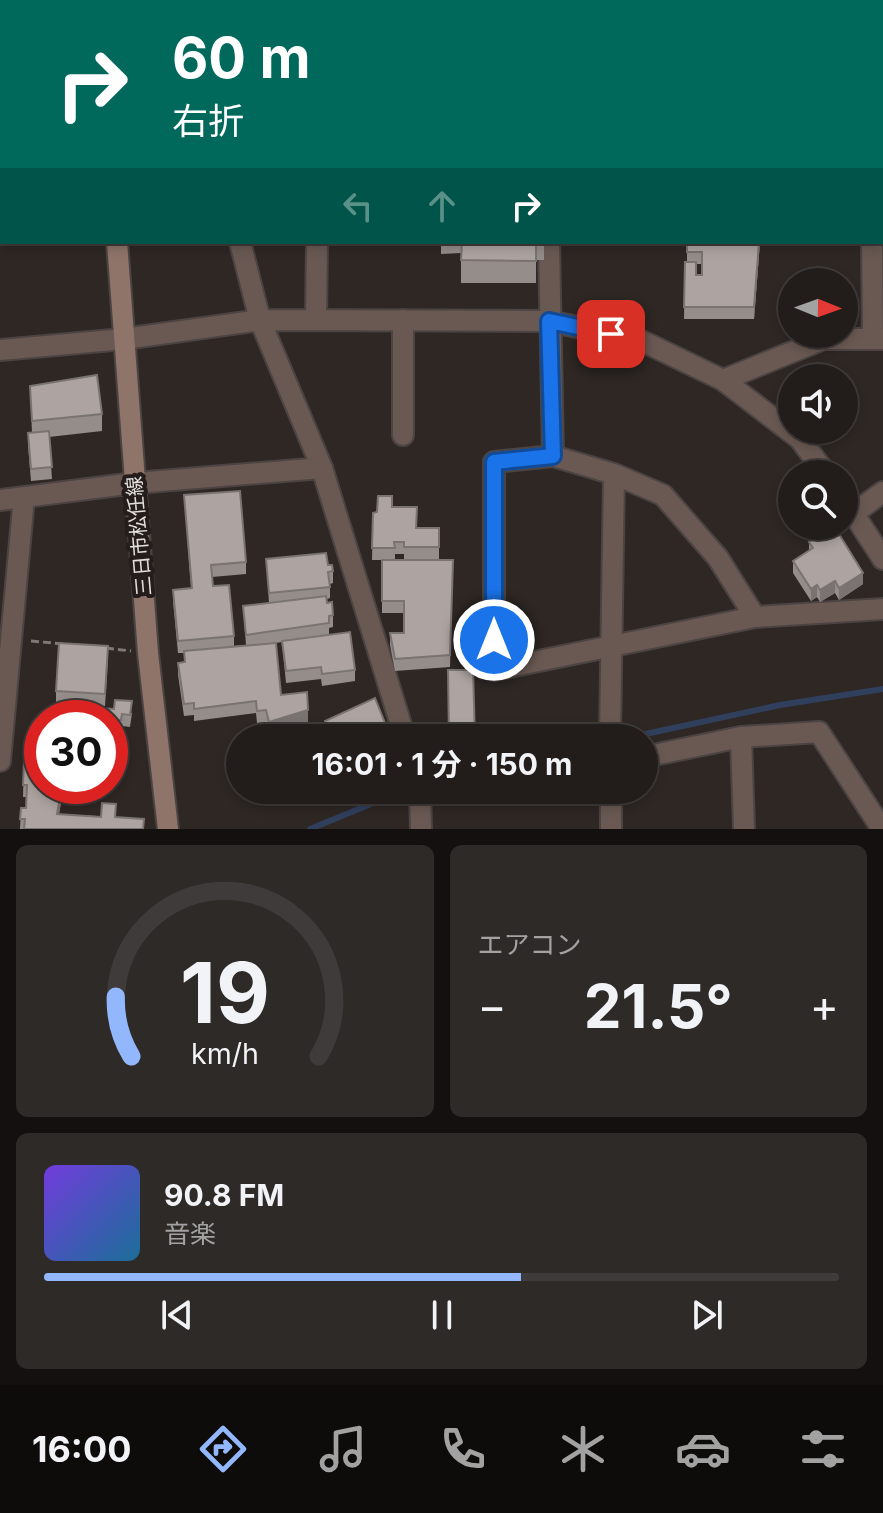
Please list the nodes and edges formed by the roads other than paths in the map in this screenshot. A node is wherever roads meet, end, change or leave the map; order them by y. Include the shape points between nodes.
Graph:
1 (117, 244) edge
2 (241, 244) edge
3 (317, 244) edge
4 (549, 244) edge
5 (872, 244) edge
6 (260, 320) junction
7 (316, 320) junction
8 (403, 320) junction
9 (549, 321) junction
10 (124, 339) junction
11 (878, 339) edge
12 (0, 350) edge
13 (723, 380) junction
14 (403, 435) dead end
15 (553, 456) junction
16 (816, 460) edge
17 (322, 468) junction
18 (614, 474) junction
19 (135, 483) junction
20 (883, 492) edge
21 (24, 497) junction
22 (0, 500) edge
23 (858, 502) edge
24 (858, 520) edge
25 (883, 559) edge
26 (883, 609) edge
27 (755, 617) junction
28 (6, 638) edge
29 (609, 648) junction
30 (401, 724) edge
31 (610, 724) edge
32 (741, 737) junction
33 (658, 754) edge
34 (0, 761) edge
35 (422, 804) edge
36 (611, 804) edge
37 (168, 829) edge
38 (421, 829) edge
39 (611, 829) edge
40 (744, 829) edge
41 (882, 829) edge

1 - 10 main road, 三日市松任線
2 - 6 street
3 - 7 street
4 - 9 street
5 - 11 street
6 - 7 street
6 - 10 street
6 - 17 street
7 - 8 street
8 - 9 street
8 - 14 street
9 - 13 street via 642,341
9 - 15 street
10 - 12 street
10 - 19 main road, 三日市松任線
11 - 13 street via 824,339
13 - 16 street via 800,439
15 - 18 street
15 - 29 street via 494,462 494,670
17 - 19 street
17 - 30 street
18 - 27 street via 663,495 718,558
18 - 29 street
19 - 21 street
19 - 37 main road, 三日市松任線
20 - 23 street
21 - 22 street
21 - 28 street
24 - 25 street
26 - 27 street
27 - 29 street
28 - 34 street
29 - 31 street
32 - 33 street
32 - 40 street
32 - 41 street via 819,732
35 - 38 street
36 - 39 street

